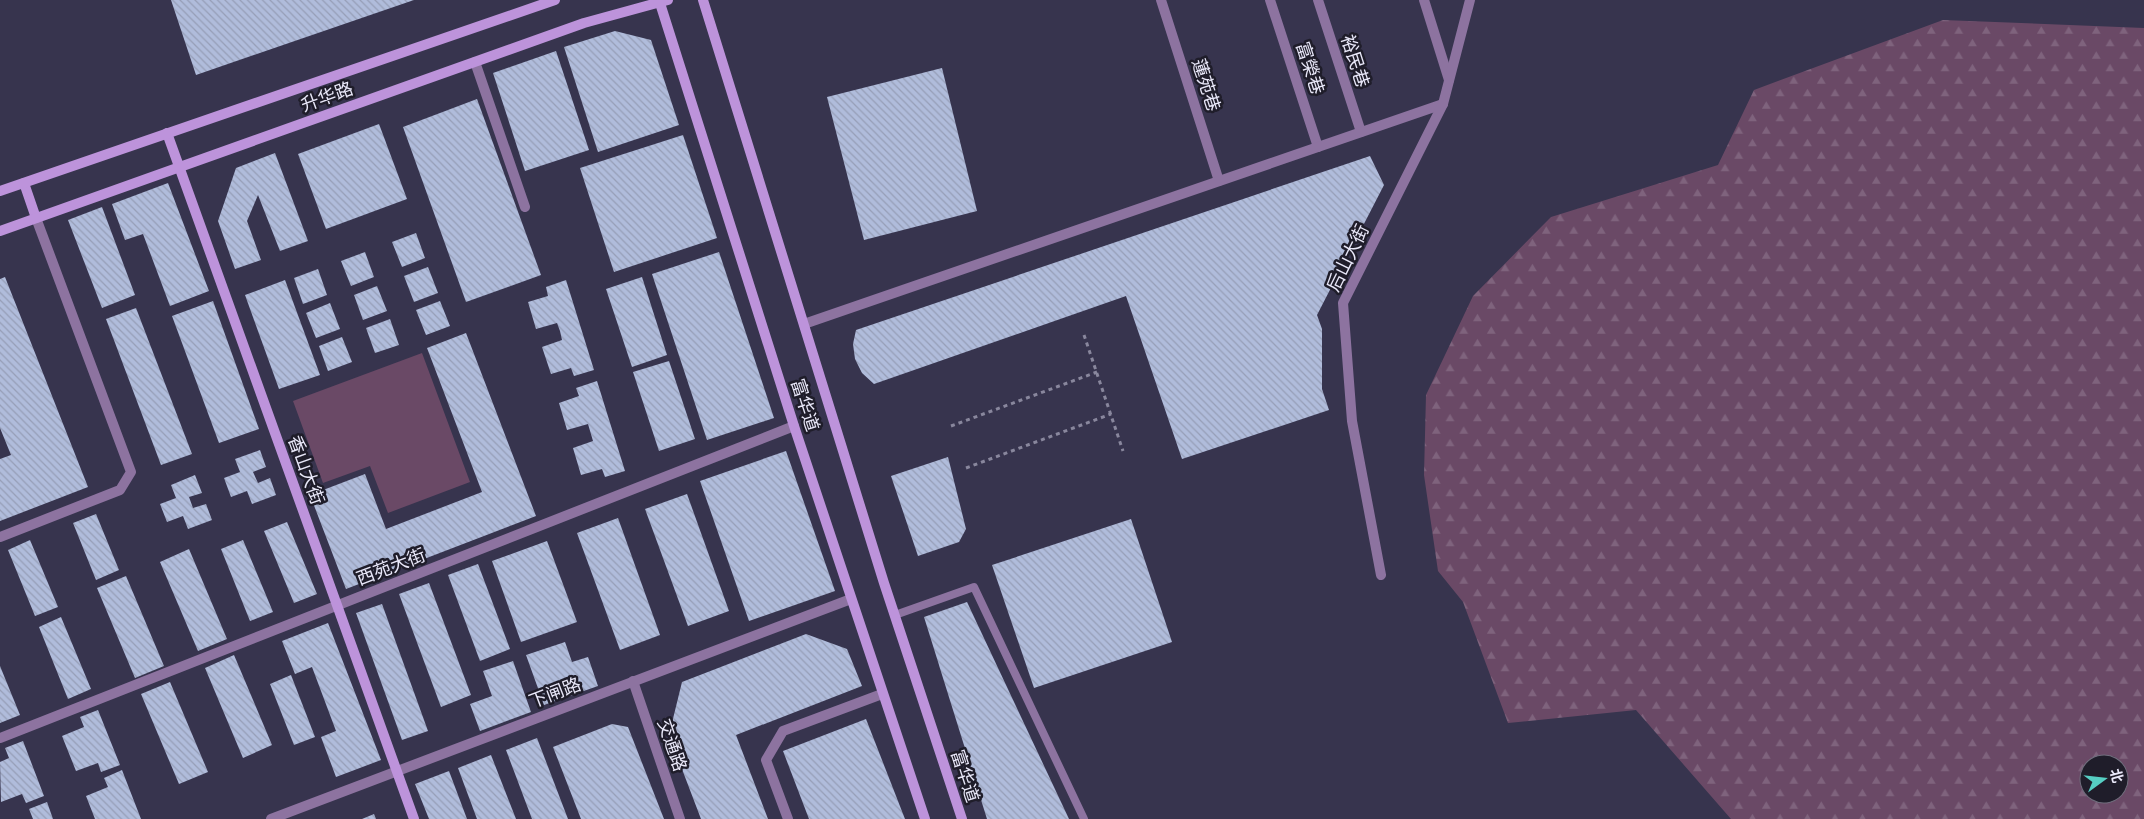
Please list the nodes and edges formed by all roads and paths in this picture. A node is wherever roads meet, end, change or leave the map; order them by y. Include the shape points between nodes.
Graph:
1 (555, 0) edge
2 (703, 0) edge
3 (1161, 0) edge
4 (1270, 0) edge
5 (1318, 0) edge
6 (1424, 0) edge
7 (1470, 0) edge
8 (662, 1) edge
9 (474, 62) junction
10 (1449, 80) junction
11 (1443, 104) junction
12 (1362, 132) junction
13 (167, 133) junction
14 (1318, 147) junction
15 (180, 167) junction
16 (1219, 181) junction
17 (24, 183) junction
18 (0, 191) edge
19 (525, 207) dead end
20 (36, 218) junction
21 (0, 231) edge
22 (804, 324) junction
23 (1084, 334) dead end
24 (1097, 372) junction
25 (1111, 414) junction
26 (794, 426) junction
27 (951, 426) dead end
28 (1123, 452) dead end
29 (966, 468) dead end
30 (0, 537) edge
31 (1381, 575) dead end
32 (852, 599) junction
33 (337, 605) junction
34 (895, 615) junction
35 (633, 681) junction
36 (882, 694) junction
37 (0, 738) edge
38 (397, 771) junction
39 (271, 819) edge
40 (414, 819) edge
41 (680, 819) edge
42 (788, 819) edge
43 (925, 819) edge
44 (962, 819) edge
45 (1084, 819) edge

1 - 13 main road, 升华路
2 - 22 main road, 富华道
3 - 16 street, 蓮苑巷
4 - 14 street, 富榮巷
5 - 12 street, 裕民巷
6 - 10 street
7 - 10 street, 后山大街
8 - 9 main road, 升华路 via 584,23
8 - 26 main road, 富华道
9 - 15 main road, 升华路
9 - 19 street
10 - 11 street, 后山大街
11 - 12 street
11 - 31 street, 后山大街 via 1343,303 1352,421
12 - 14 street
13 - 15 main road, 香山大街
13 - 17 main road, 升华路
14 - 16 street
15 - 20 main road, 升华路
15 - 33 main road, 香山大街
16 - 22 street
17 - 18 main road, 升华路
17 - 20 main road
20 - 21 main road, 升华路
20 - 30 street via 131,472 120,490
22 - 34 main road, 富华道
23 - 24 path
24 - 25 path
24 - 27 path
25 - 28 path
25 - 29 path
26 - 32 main road, 富华道
26 - 33 street, 西苑大街
32 - 35 street, 下闸路
32 - 36 main road, 富华道
33 - 37 street, 西苑大街
33 - 38 main road, 香山大街
34 - 44 main road, 富华道
34 - 45 lane via 974,587
35 - 38 street, 下闸路
35 - 41 street, 交通路
36 - 42 street via 783,731 766,760
36 - 43 main road, 富华道
38 - 39 street, 下闸路
38 - 40 main road, 香山大街

